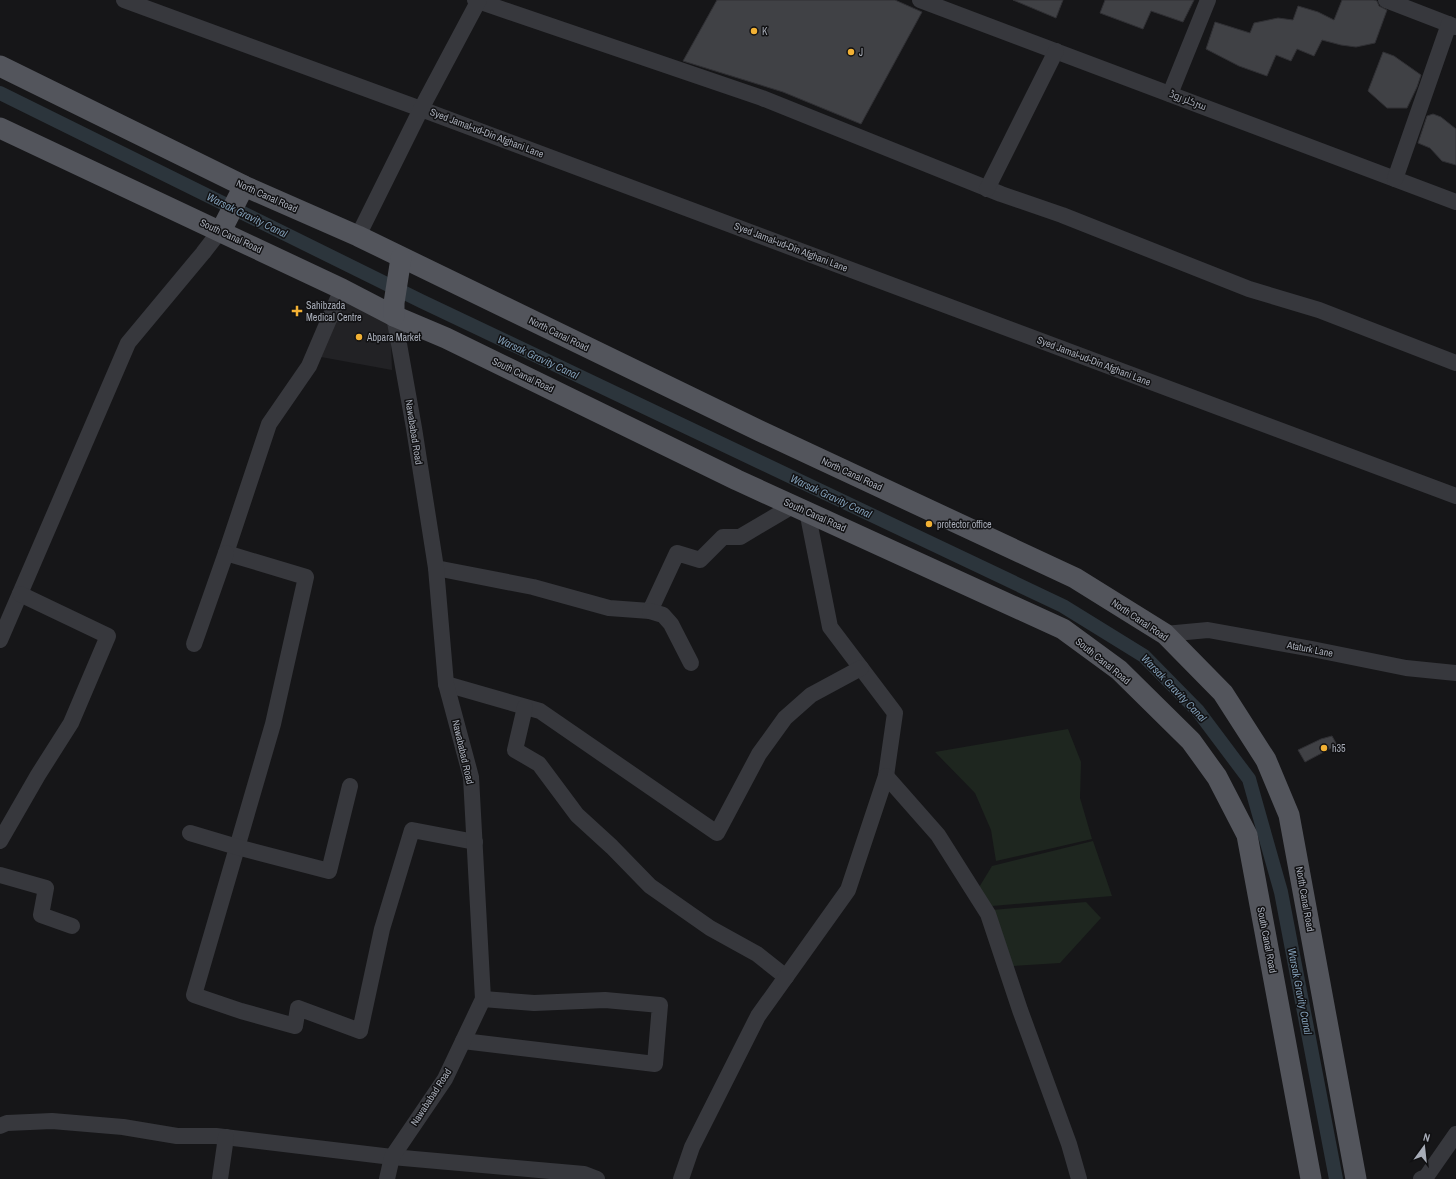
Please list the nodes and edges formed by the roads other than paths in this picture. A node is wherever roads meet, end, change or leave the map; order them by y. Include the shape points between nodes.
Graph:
1 (124, 0) edge
2 (478, 0) edge
3 (920, 0) edge
4 (1208, 0) edge
5 (1386, 0) edge
6 (1452, 26) edge
7 (1056, 51) junction
8 (0, 66) edge
9 (1170, 94) junction
10 (421, 108) junction
11 (0, 128) edge
12 (1395, 179) junction
13 (244, 186) junction
14 (987, 189) junction
15 (1456, 202) edge
16 (222, 229) junction
17 (358, 236) junction
18 (399, 267) junction
19 (342, 289) junction
20 (394, 310) junction
21 (1456, 363) edge
22 (1456, 496) edge
23 (801, 508) junction
24 (226, 553) junction
25 (436, 568) junction
26 (20, 594) junction
27 (650, 611) junction
28 (1165, 634) junction
29 (0, 640) edge
30 (194, 644) dead end
31 (691, 662) dead end
32 (861, 668) junction
33 (1456, 673) edge
34 (446, 684) junction
35 (524, 707) junction
36 (886, 776) junction
37 (350, 786) dead end
38 (190, 833) dead end
39 (0, 841) edge
40 (475, 842) junction
41 (237, 847) junction
42 (0, 875) edge
43 (72, 926) dead end
44 (786, 977) junction
45 (483, 999) junction
46 (463, 1041) junction
47 (0, 1126) edge
48 (1456, 1134) edge
49 (226, 1137) junction
50 (392, 1157) junction
51 (220, 1179) edge
52 (387, 1179) edge
53 (597, 1179) edge
54 (681, 1179) edge
55 (1080, 1179) edge
56 (1311, 1179) edge
57 (1356, 1179) edge
58 (1421, 1179) edge

1 - 10 street, Syed Jamal-ud-Din Afghani Lane
2 - 10 street
2 - 14 street via 762,98
3 - 7 street, سرکلر روڈ
4 - 9 street
5 - 6 street
6 - 12 street
7 - 9 street, سرکلر روڈ
7 - 14 street
8 - 13 main road, North Canal Road
9 - 12 street, سرکلر روڈ
10 - 17 street
10 - 22 street, Syed Jamal-ud-Din Afghani Lane
11 - 16 main road, South Canal Road
12 - 15 street, سرکلر روڈ
13 - 16 main road
13 - 17 main road, North Canal Road
14 - 21 street via 1062,215 1249,289 1319,310
16 - 19 main road, South Canal Road
16 - 26 street via 128,343
17 - 18 main road, North Canal Road
18 - 20 main road
18 - 28 main road, North Canal Road via 1075,578
19 - 20 main road, South Canal Road
19 - 24 street via 309,366 269,424
20 - 23 main road, South Canal Road via 737,480
20 - 25 street, Nawababad Road
23 - 27 street via 740,537 723,537 700,560 677,553
23 - 32 street via 830,627
23 - 56 main road, South Canal Road via 1063,629 1119,670 1190,741 1217,778 1247,835
24 - 30 street
24 - 41 street via 306,577 273,724
25 - 27 street via 533,587 609,608
25 - 34 street, Nawababad Road
26 - 29 street
26 - 39 street via 108,636 71,722
27 - 31 street via 663,615 671,624
28 - 33 street, Ataturk Lane via 1208,630 1406,668
28 - 57 main road, North Canal Road via 1223,693 1266,760 1289,815
32 - 35 street via 811,695 785,718 759,754 718,833 540,711
32 - 36 street via 895,713
34 - 35 street
34 - 40 street, Nawababad Road via 471,777
35 - 44 street via 514,750 539,764 577,815 650,886 710,928 756,954
36 - 44 street via 848,890
36 - 55 street via 938,835 988,914
37 - 41 street via 329,871
38 - 41 street
40 - 41 street via 412,830 382,929 360,1031 298,1008 295,1026 194,995
40 - 45 street, Nawababad Road
42 - 43 street via 46,888 40,915
44 - 54 street via 758,1016 692,1147
45 - 46 street, Nawababad Road
45 - 46 street via 534,1003 605,1000 660,1005 655,1064
46 - 50 street, Nawababad Road via 445,1079
47 - 49 street via 7,1123 52,1121 123,1127 177,1136
48 - 58 street via 1426,1177
49 - 50 street
49 - 51 street
50 - 52 street, Nawababad Road
50 - 53 street via 584,1174

